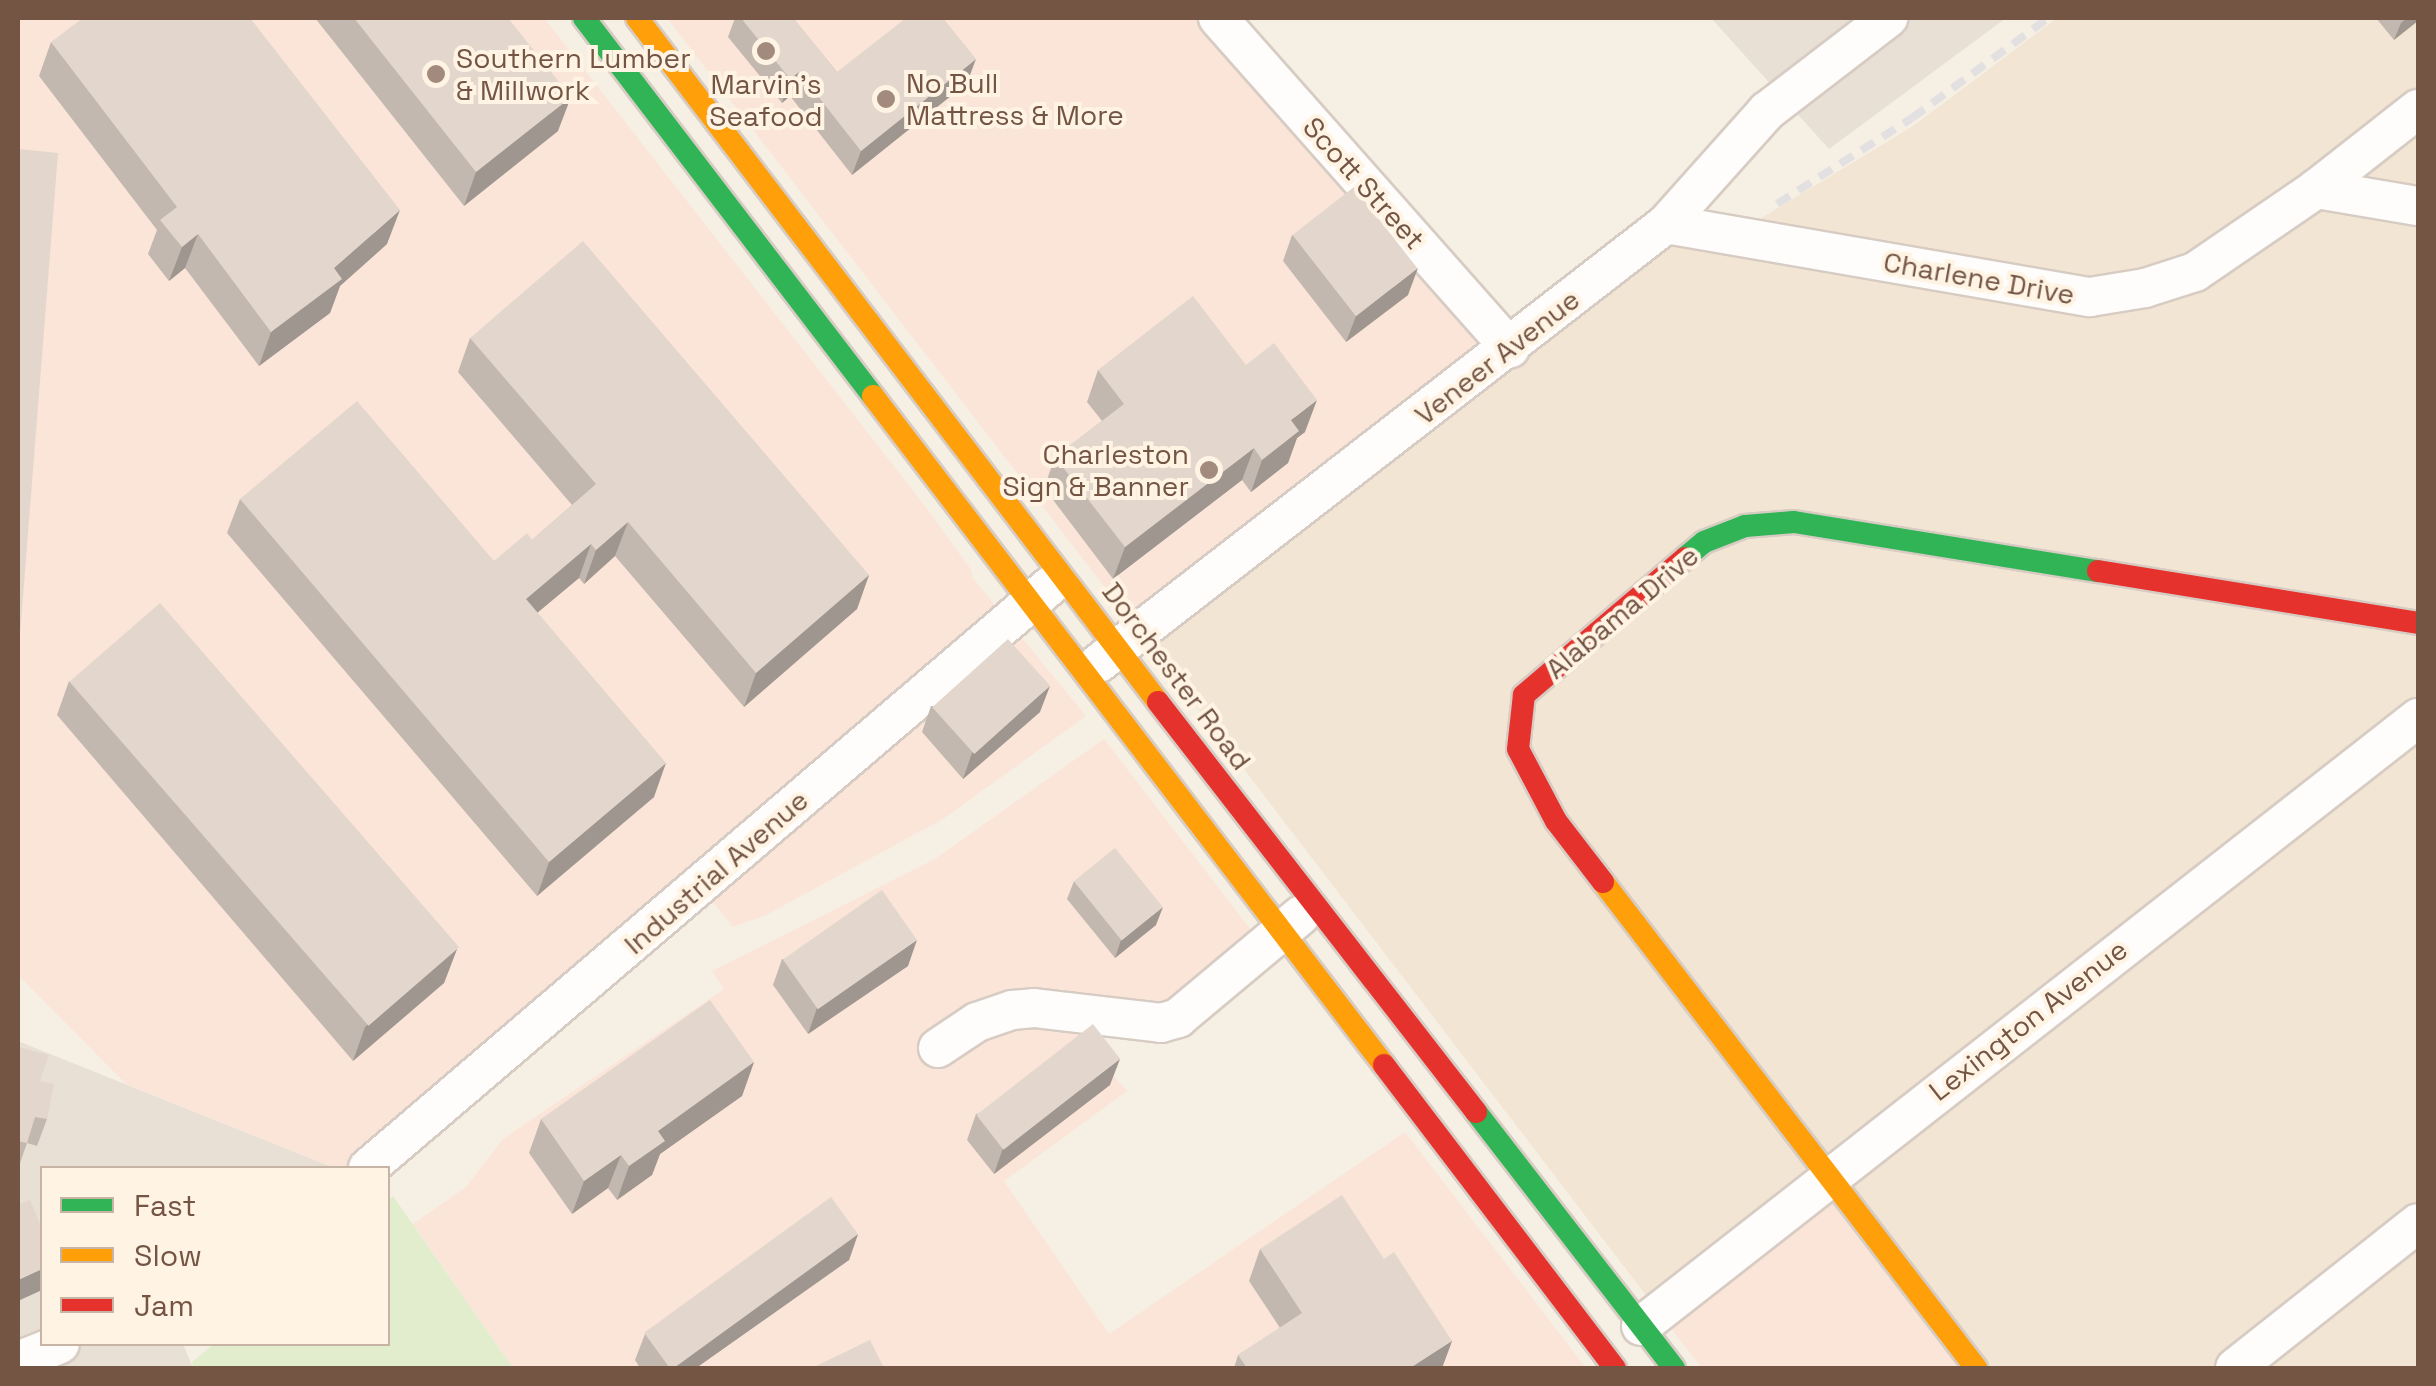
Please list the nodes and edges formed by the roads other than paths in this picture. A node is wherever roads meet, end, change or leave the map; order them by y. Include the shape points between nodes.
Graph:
1 (584, 18) edge
2 (637, 18) edge
3 (1218, 18) edge
4 (1888, 18) edge
5 (2418, 108) edge
6 (2316, 189) junction
7 (2418, 206) edge
8 (1666, 224) junction
9 (1510, 348) junction
10 (1064, 576) junction
11 (1029, 602) junction
12 (2418, 623) edge
13 (1118, 650) junction
14 (1085, 674) junction
15 (2418, 718) edge
16 (1314, 904) junction
17 (1282, 931) junction
18 (938, 1048) dead end
19 (370, 1166) edge
20 (1828, 1175) junction
21 (2418, 1223) edge
22 (1641, 1326) junction
23 (55, 1346) edge
24 (18, 1361) edge
25 (1616, 1368) edge
26 (1674, 1368) edge
27 (1976, 1368) edge
28 (2235, 1368) edge

1 - 11 main road
2 - 10 main road, Dorchester Road
3 - 9 street, Scott Street
4 - 8 street, Veneer Avenue via 1767,112
5 - 6 street, Charlene Drive
6 - 7 street
6 - 8 street, Charlene Drive via 2195,272 2090,297
8 - 9 street, Veneer Avenue
9 - 13 street, Veneer Avenue
10 - 11 street, Industrial Avenue
10 - 13 main road, Dorchester Road
11 - 14 main road
11 - 19 street, Industrial Avenue
12 - 20 main road, Alabama Drive via 1794,522 1761,524 1704,542 1524,695 1518,750 1556,821
13 - 14 street, Veneer Avenue
13 - 16 main road, Dorchester Road
14 - 17 main road
15 - 20 street, Lexington Avenue
16 - 17 street
16 - 22 main road, Dorchester Road
17 - 18 street via 1178,1018 1161,1023 1012,1010 977,1022
17 - 25 main road
20 - 22 street, Lexington Avenue
20 - 27 main road, Alabama Drive
21 - 28 street
22 - 26 main road, Dorchester Road
23 - 24 street

